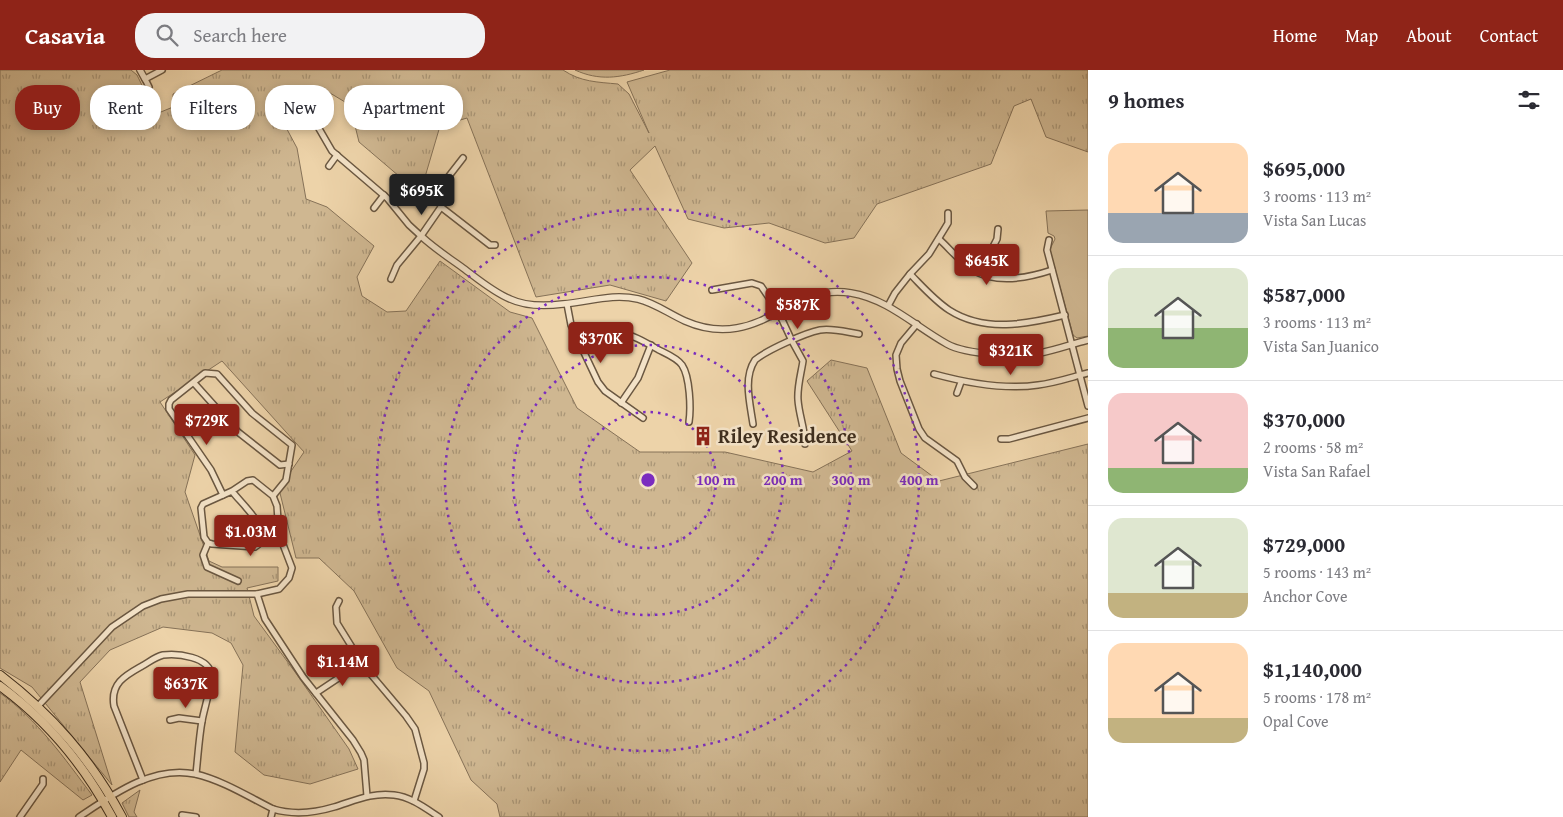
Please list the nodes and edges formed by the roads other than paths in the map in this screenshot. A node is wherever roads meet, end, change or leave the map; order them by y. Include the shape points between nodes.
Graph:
1 (140, 70) edge
2 (162, 70) edge
3 (145, 79) junction
4 (148, 85) edge
5 (319, 130) edge
6 (337, 155) junction
7 (463, 158) dead end
8 (329, 166) dead end
9 (384, 195) junction
10 (441, 207) junction
11 (374, 208) dead end
12 (948, 213) dead end
13 (998, 229) dead end
14 (421, 236) junction
15 (939, 239) junction
16 (1049, 240) dead end
17 (495, 245) dead end
18 (1052, 270) junction
19 (980, 272) junction
20 (910, 274) junction
21 (391, 279) dead end
22 (712, 290) dead end
23 (566, 304) junction
24 (888, 306) junction
25 (778, 311) junction
26 (1065, 315) junction
27 (917, 324) junction
28 (859, 334) dead end
29 (1088, 340) edge
30 (579, 341) junction
31 (792, 341) junction
32 (1073, 344) junction
33 (651, 345) junction
34 (1088, 372) edge
35 (934, 374) dead end
36 (1081, 374) junction
37 (961, 382) junction
38 (194, 383) junction
39 (958, 393) dead end
40 (622, 403) junction
41 (1088, 406) edge
42 (643, 418) dead end
43 (1088, 418) edge
44 (689, 422) dead end
45 (753, 424) dead end
46 (1000, 438) dead end
47 (805, 444) dead end
48 (289, 464) junction
49 (974, 486) dead end
50 (232, 491) junction
51 (223, 495) junction
52 (273, 496) junction
53 (208, 543) junction
54 (238, 581) dead end
55 (257, 594) junction
56 (339, 601) dead end
57 (363, 666) junction
58 (0, 675) edge
59 (0, 686) edge
60 (316, 693) junction
61 (38, 706) junction
62 (170, 720) dead end
63 (202, 721) junction
64 (196, 774) junction
65 (43, 778) dead end
66 (143, 780) junction
67 (367, 796) junction
68 (107, 799) junction
69 (414, 801) junction
70 (273, 810) junction
71 (182, 815) dead end
72 (20, 817) edge
73 (79, 817) edge
74 (112, 817) edge
75 (122, 817) edge
76 (196, 817) edge
77 (271, 817) edge
78 (439, 817) edge

1 - 3 street
2 - 3 street
3 - 4 street
5 - 6 street via 328,147
6 - 8 street
6 - 9 street
7 - 10 street via 449,176
9 - 11 street
9 - 14 street
10 - 14 street
10 - 17 street via 490,245
12 - 15 street via 948,223
13 - 19 street via 997,239
14 - 21 street via 397,265
14 - 23 street via 485,285 512,300
15 - 19 street via 964,263
15 - 20 street
16 - 18 street via 1047,250
18 - 19 street via 1019,278 988,276
18 - 26 street
20 - 24 street
20 - 26 street via 946,307 976,322 1025,324
22 - 25 street via 752,283 761,286
23 - 25 street via 608,296 635,298 685,321 712,328 737,328
23 - 30 street
24 - 25 street via 859,294 836,292 808,297
24 - 27 street
25 - 31 street
26 - 32 street
27 - 32 street via 948,345 970,352 1019,355
27 - 49 street via 901,343 896,355 900,381 918,429 925,438 957,461
28 - 31 street via 820,330
29 - 32 street
30 - 33 street via 596,333 613,331
30 - 40 street via 598,382
31 - 45 street via 760,356 751,366 748,385
31 - 47 street via 803,360 798,398
32 - 36 street
33 - 40 street via 638,378
33 - 44 street via 679,361 686,373
34 - 36 street
35 - 37 street
36 - 37 street via 1021,386
36 - 41 street
37 - 39 street
38 - 48 street via 238,432 280,465
38 - 48 street via 205,373 217,374 252,413 292,445
38 - 51 street via 171,400 169,409 211,470
40 - 42 street
43 - 46 street via 1010,440
48 - 52 street via 286,480
50 - 51 street
50 - 52 street via 254,480
50 - 53 street via 260,525 261,543 255,547
51 - 53 street via 206,502 201,508 204,537
52 - 55 street via 278,506 279,534 292,568 290,578 279,589
53 - 54 street via 202,554 207,567
55 - 60 street via 265,619
55 - 61 street via 188,594 161,600 135,611 112,626
56 - 57 street via 337,623
57 - 60 street
57 - 69 street via 414,729 424,769
58 - 61 main road
59 - 68 main road via 53,733
60 - 67 street via 361,752
61 - 68 main road via 73,742 92,768
62 - 63 street
63 - 64 street
63 - 66 street via 212,676 202,660 162,656 123,677 114,690 114,703
64 - 66 street via 167,774
64 - 70 street
65 - 72 street via 43,784
66 - 68 street
67 - 69 street via 394,795
67 - 70 street via 316,812
68 - 73 street
68 - 74 main road
68 - 75 main road
69 - 78 street
70 - 77 street
71 - 76 street

